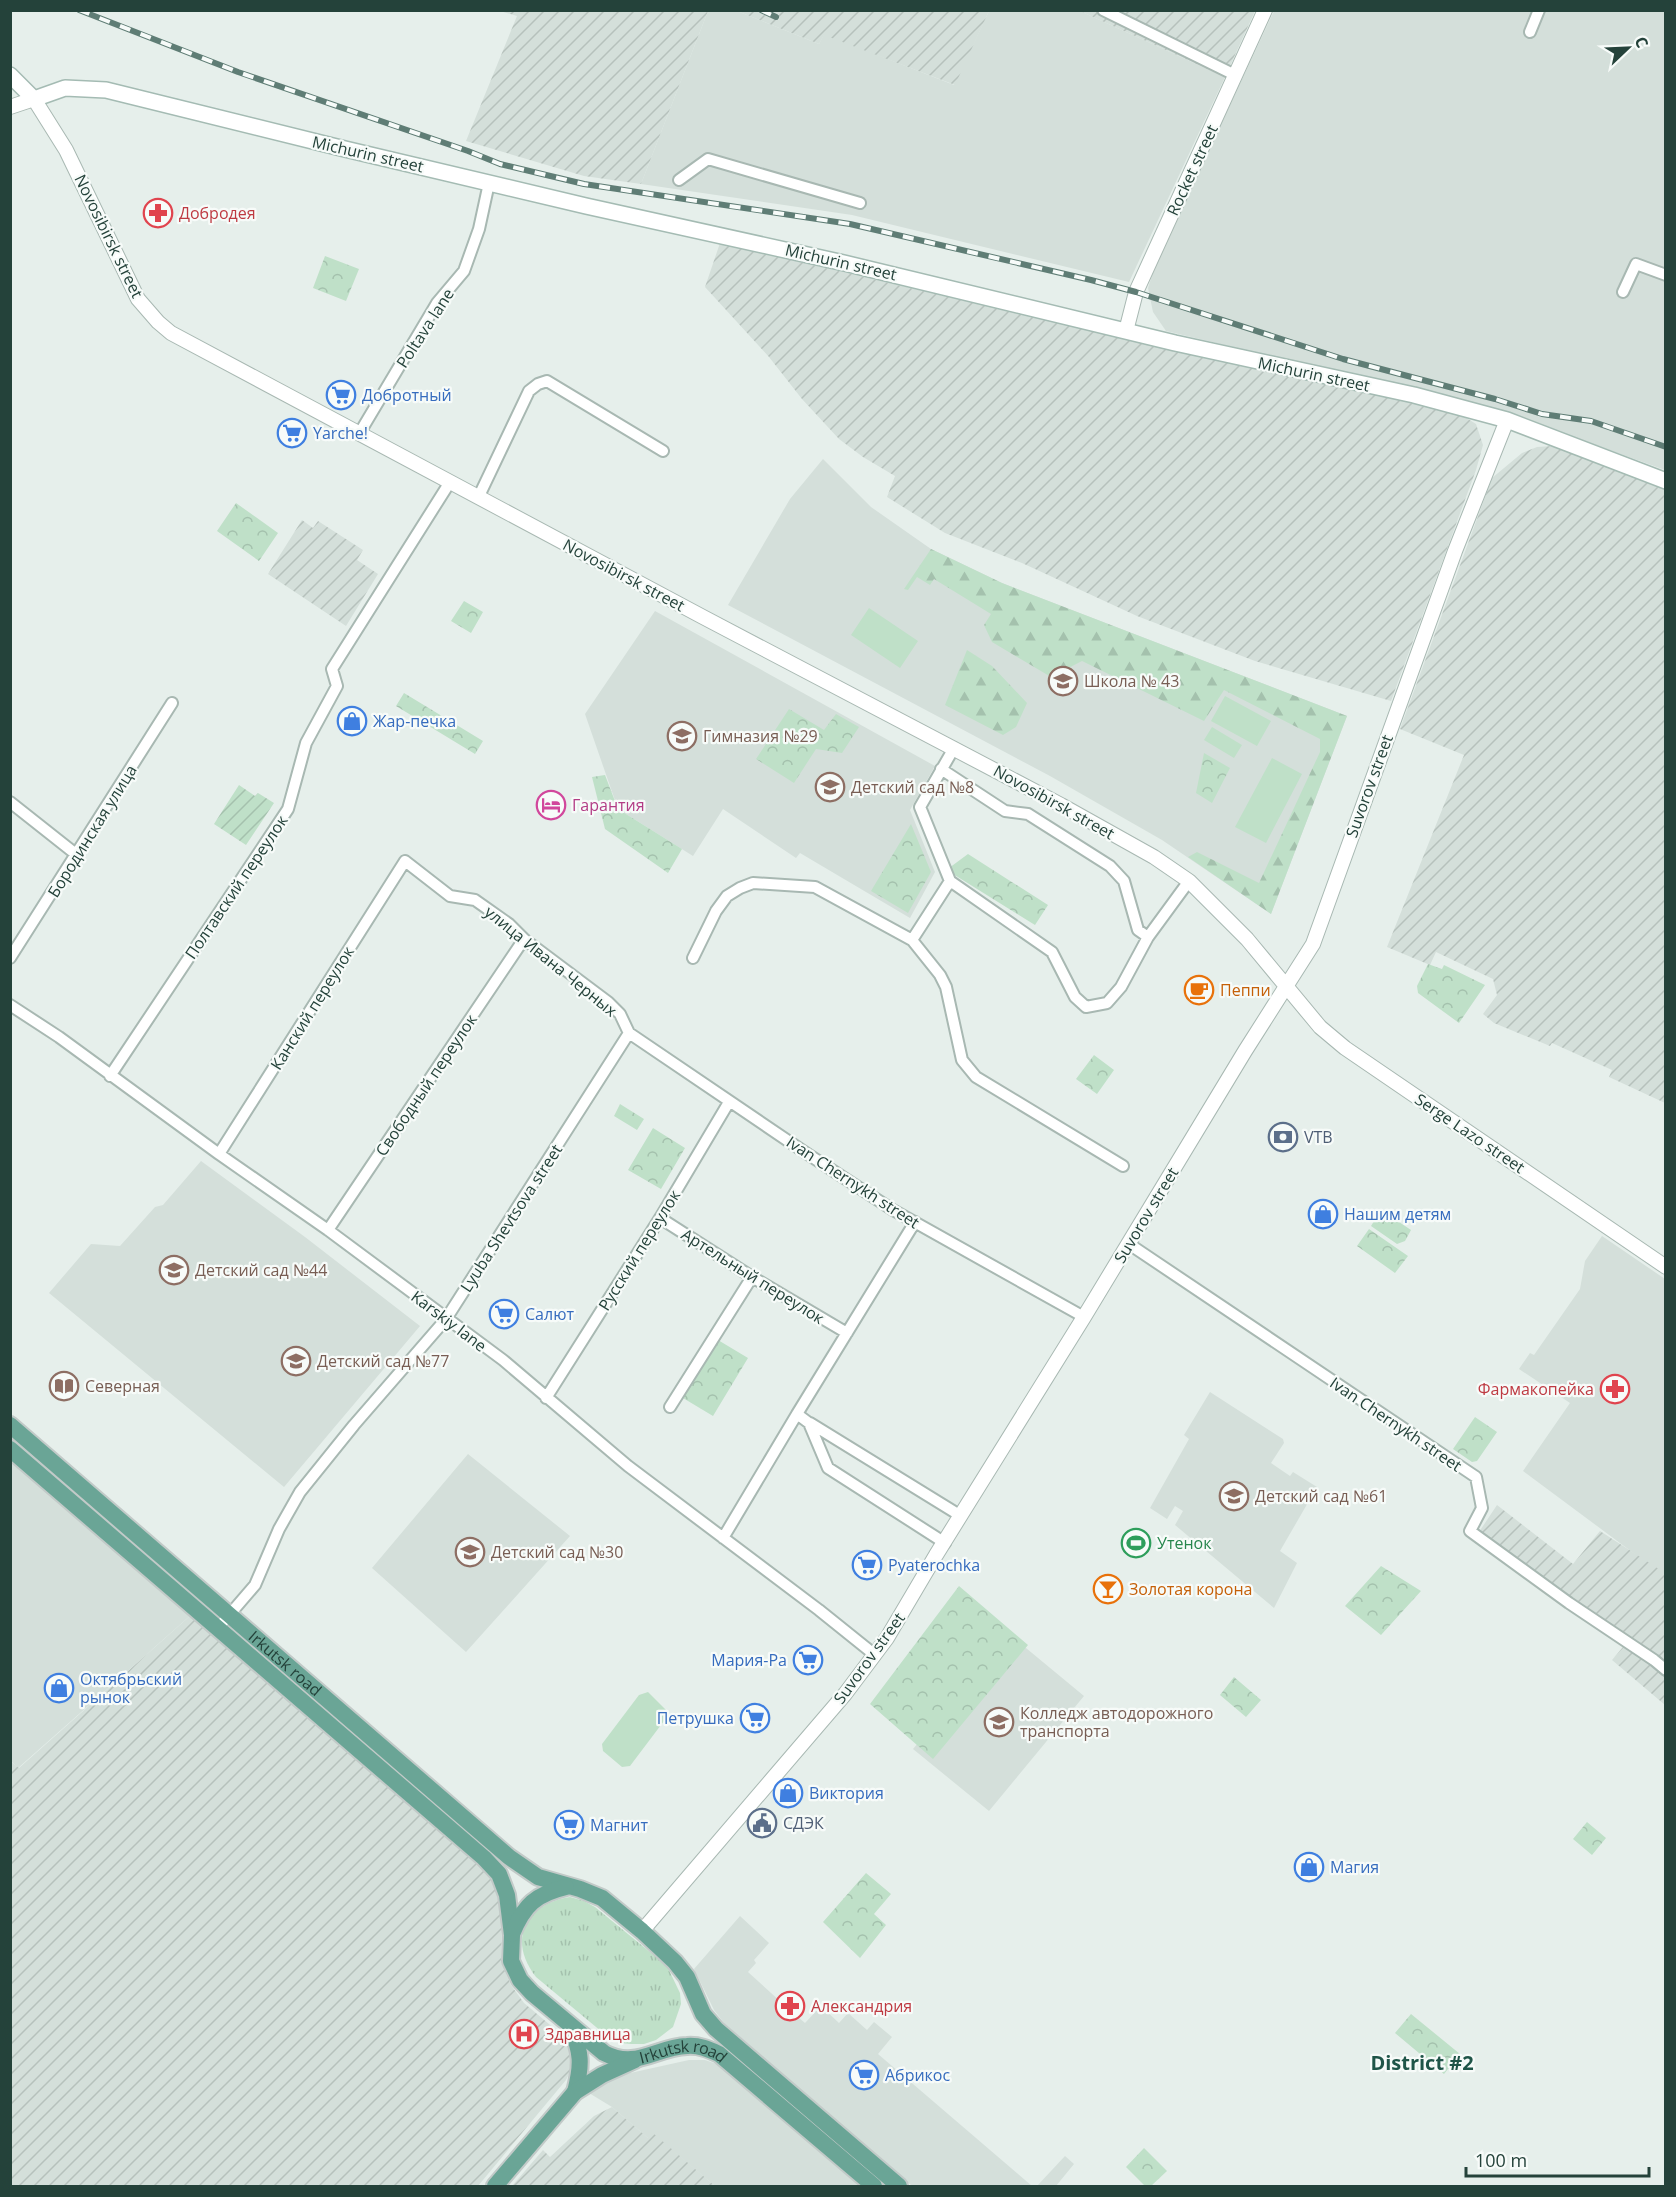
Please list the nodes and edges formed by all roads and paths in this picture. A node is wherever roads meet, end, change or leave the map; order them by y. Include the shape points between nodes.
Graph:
1 (1103, 10) edge
2 (1265, 10) edge
3 (1539, 10) edge
4 (1530, 32) dead end
5 (10, 75) edge
6 (1235, 75) junction
7 (34, 99) junction
8 (10, 107) edge
9 (679, 180) dead end
10 (489, 183) junction
11 (860, 203) dead end
12 (1665, 275) edge
13 (1623, 292) dead end
14 (1126, 331) junction
15 (1507, 420) junction
16 (359, 434) junction
17 (663, 451) dead end
18 (1665, 481) edge
19 (450, 482) junction
20 (479, 496) junction
21 (172, 703) dead end
22 (954, 748) junction
23 (941, 769) junction
24 (10, 802) edge
25 (77, 855) junction
26 (405, 861) joint
27 (950, 880) junction
28 (1189, 881) junction
29 (1148, 937) junction
30 (524, 939) junction
31 (912, 940) junction
32 (10, 958) edge
33 (693, 958) dead end
34 (1286, 987) junction
35 (10, 1005) edge
36 (629, 1033) junction
37 (110, 1076) junction
38 (729, 1102) junction
39 (219, 1154) junction
40 (1123, 1166) dead end
41 (660, 1218) junction
42 (915, 1222) junction
43 (328, 1230) junction
44 (1129, 1244) junction
45 (1665, 1267) edge
46 (752, 1277) junction
47 (1084, 1317) junction
48 (446, 1319) junction
49 (847, 1333) junction
50 (546, 1398) junction
51 (670, 1407) dead end
52 (797, 1414) junction
53 (809, 1423) junction
54 (10, 1425) edge
55 (10, 1449) edge
56 (962, 1516) junction
57 (723, 1538) junction
58 (945, 1543) junction
59 (230, 1614) junction
60 (218, 1628) junction
61 (875, 1655) junction
62 (1665, 1670) edge
63 (570, 1887) junction
64 (642, 1931) junction
65 (512, 1935) junction
66 (568, 2023) junction
67 (635, 2060) junction
68 (575, 2092) junction
69 (495, 2187) edge
70 (874, 2187) edge
71 (899, 2187) edge

1 - 6 street
2 - 6 street, Rocket street
3 - 4 street
5 - 7 main road
6 - 14 street, Rocket street via 1136,292
7 - 8 street, Michurin street
7 - 10 main road, Michurin street via 65,88 106,90
7 - 16 street, Novosibirsk street via 66,150 138,298 158,322 186,342
9 - 11 street via 708,159
10 - 14 main road, Michurin street
10 - 16 street, Poltava lane via 480,229 464,271 437,303
12 - 13 street via 1636,264
14 - 15 main road, Michurin street via 1414,395
15 - 18 main road, Michurin street
15 - 34 street, Suvorov street via 1455,551 1313,944
16 - 19 street, Novosibirsk street
17 - 20 street via 546,381 529,391
19 - 20 street, Novosibirsk street
19 - 37 street, Полтавский переулок via 333,669 337,686 306,743 288,809
20 - 22 street, Novosibirsk street
21 - 25 street, Бородинская улица
22 - 23 street
22 - 28 street, Novosibirsk street via 1154,857
23 - 27 street via 920,807
23 - 29 street via 1005,811 1028,813 1110,866 1124,881 1138,930
24 - 25 street
25 - 32 street, Бородинская улица
26 - 30 street, улица Ивана Черных via 450,896 476,900
26 - 39 street, Канский переулок
27 - 29 street via 1053,952 1075,997 1086,1007 1107,1003
27 - 31 street
28 - 29 street
28 - 34 street, Novosibirsk street via 1247,939
30 - 36 street, улица Ивана Черных via 608,1002 620,1014
30 - 43 street, Свободный переулок
31 - 33 street via 816,887 753,883 727,896
31 - 40 street via 946,987 962,1060 976,1077
34 - 44 street, Suvorov street
34 - 45 street, Serge Lazo street via 1320,1027 1345,1048
35 - 37 street, Karskiy lane
36 - 38 street, Ivan Chernykh street
36 - 48 street, Lyuba Shevtsova street
37 - 39 street, Karskiy lane
38 - 41 street, Русский переулок
38 - 42 street, Ivan Chernykh street
39 - 43 street, Karskiy lane
41 - 46 street, Артельный переулок
41 - 50 street, Русский переулок
42 - 47 street, Ivan Chernykh street
42 - 49 street
43 - 48 street, Karskiy lane
44 - 47 street, Suvorov street
44 - 62 street, Ivan Chernykh street via 1476,1477 1482,1508 1470,1531
46 - 49 street, Артельный переулок
46 - 51 street
47 - 56 street, Suvorov street
48 - 50 street, Karskiy lane
48 - 59 street, Lyuba Shevtsova street via 300,1492 255,1586
49 - 52 street
50 - 57 street, Karskiy lane
52 - 53 street
52 - 57 street
53 - 56 street
53 - 58 street via 828,1468
54 - 59 main road, Irkutsk road
55 - 60 main road, Irkutsk road
56 - 58 street, Suvorov street
57 - 61 street, Karskiy lane
58 - 61 street, Suvorov street
59 - 60 street, Lyuba Shevtsova street
59 - 63 main road, Irkutsk road via 509,1857 538,1877
60 - 65 main road, Irkutsk road via 484,1858 499,1874 507,1895
61 - 64 street, Suvorov street
63 - 64 main road, Irkutsk road via 602,1898
63 - 65 main road via 548,1891 532,1901 520,1915
64 - 71 main road, Irkutsk road via 687,1977 703,2014 717,2029
65 - 66 main road, Irkutsk road via 512,1961 520,1980
66 - 67 main road, Irkutsk road via 604,2053
66 - 68 main road via 580,2053
67 - 68 main road
67 - 70 main road, Irkutsk road via 686,2046 719,2054
68 - 69 main road

